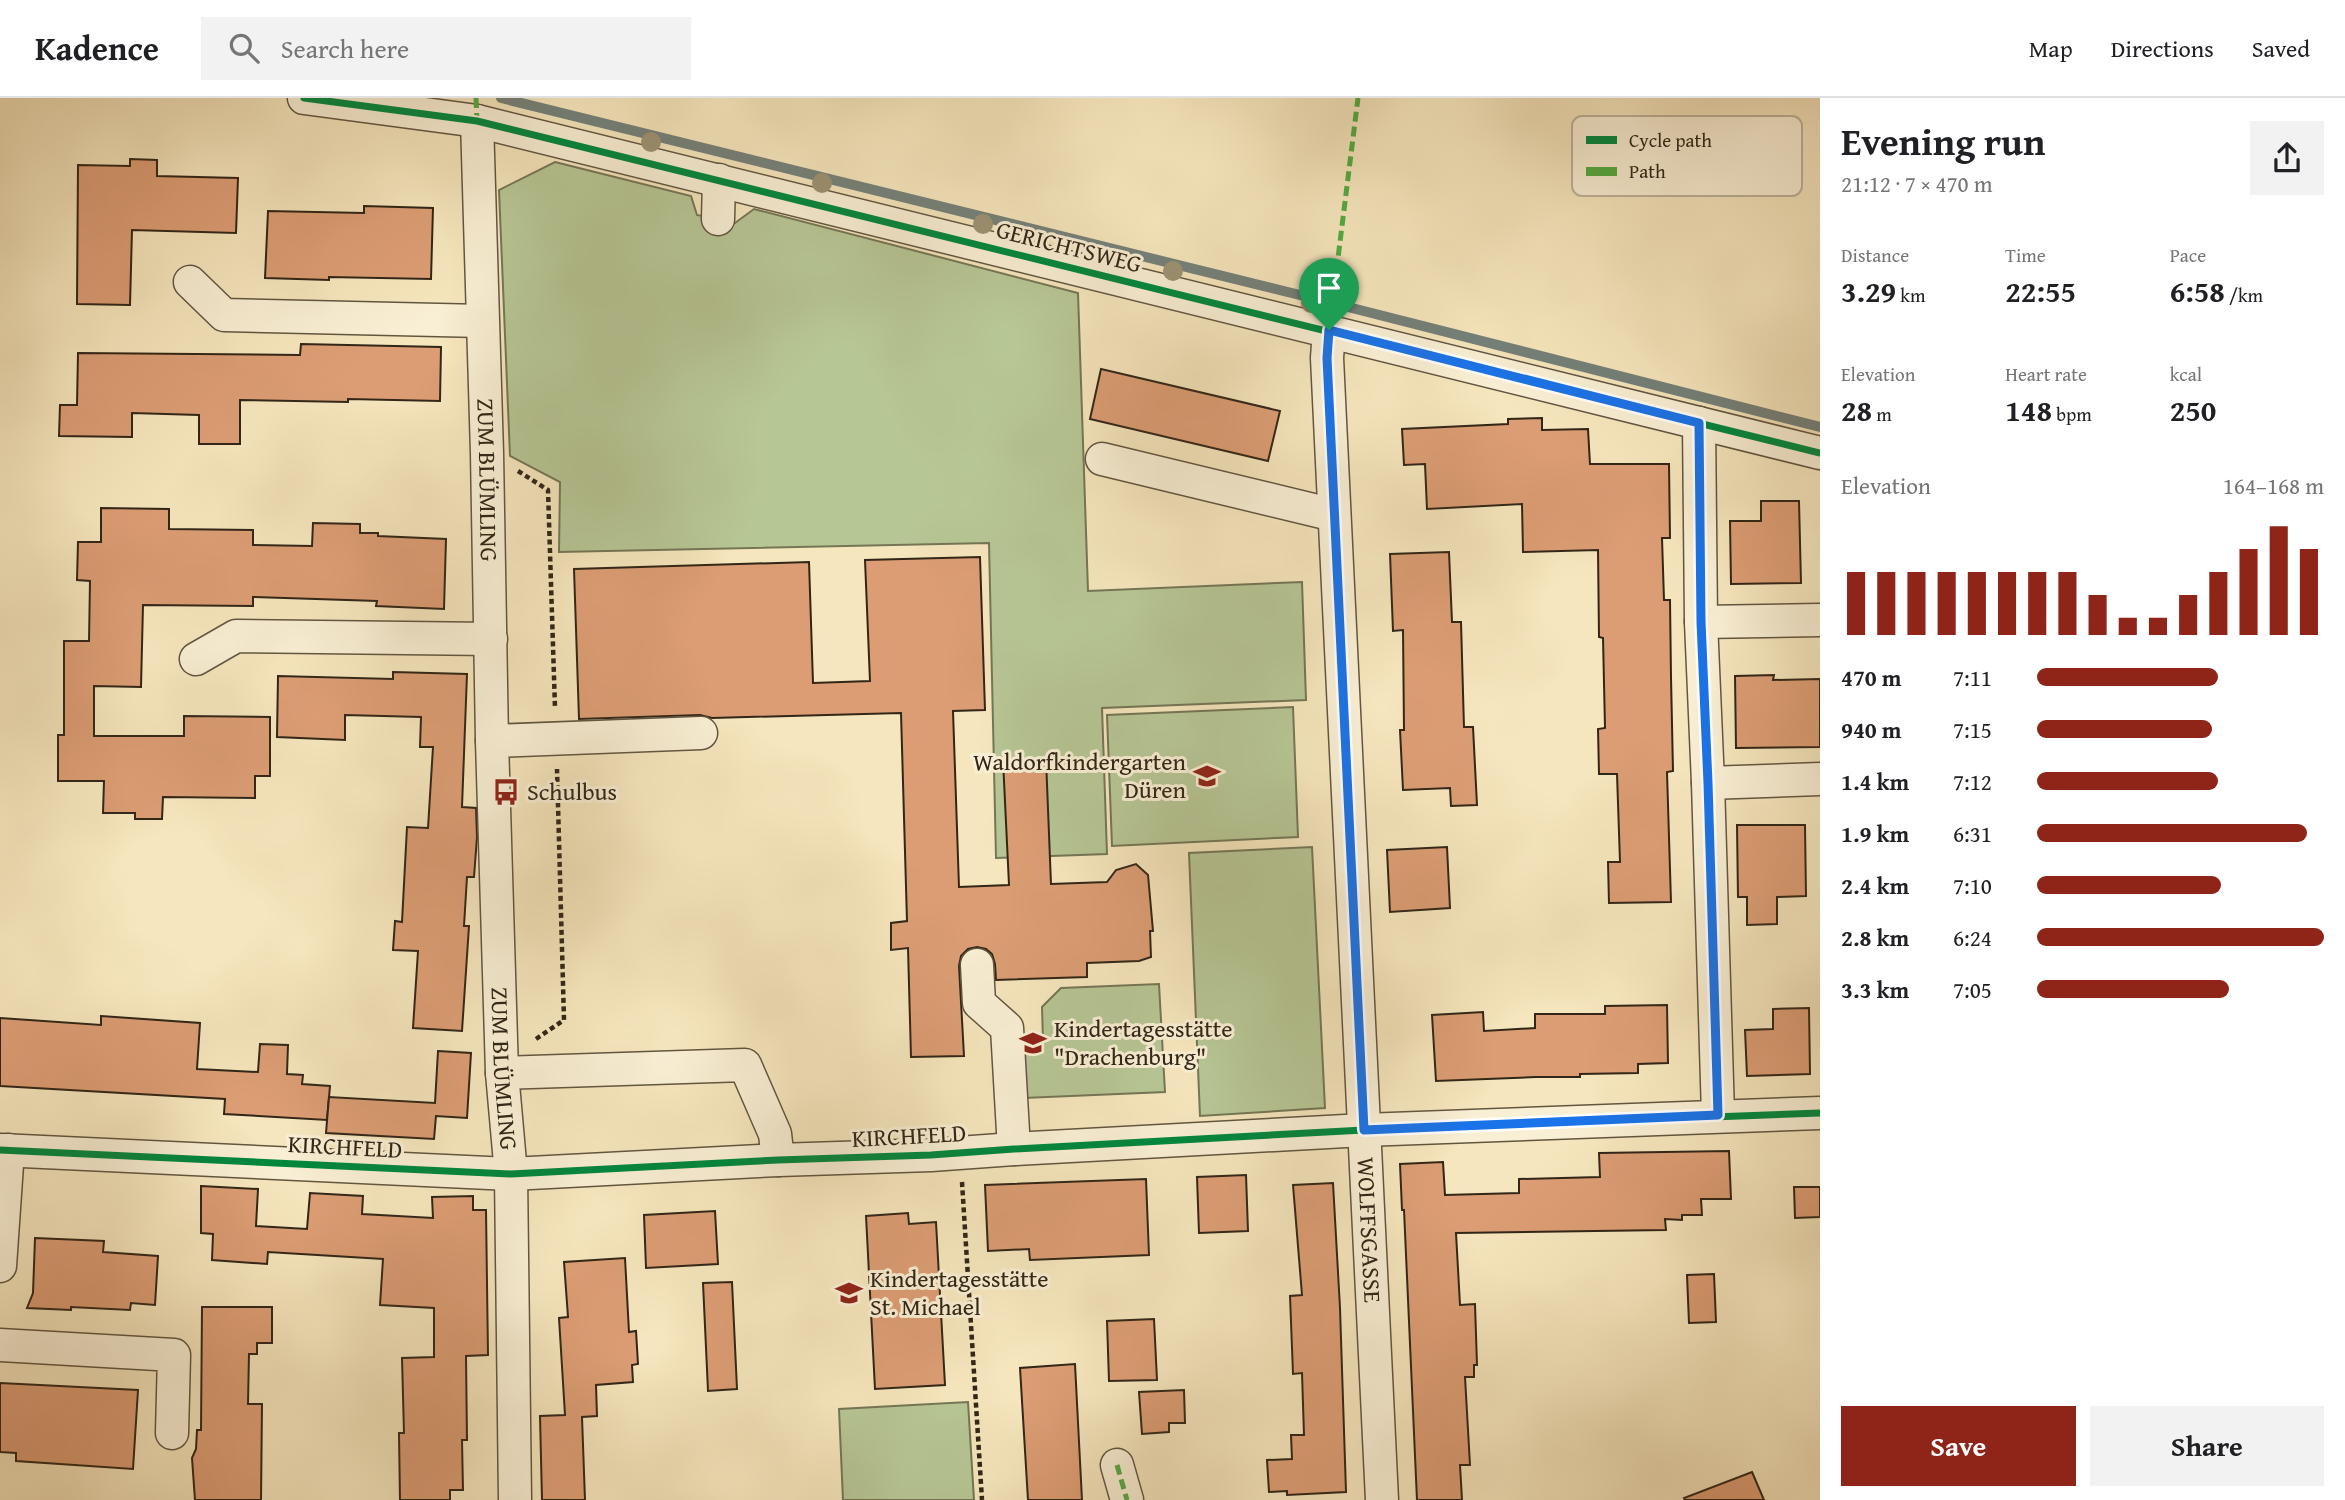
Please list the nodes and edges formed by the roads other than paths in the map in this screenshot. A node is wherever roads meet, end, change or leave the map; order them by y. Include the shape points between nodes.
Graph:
1 (304, 98) edge
2 (477, 121) junction
3 (719, 180) junction
4 (718, 219) dead end
5 (190, 282) dead end
6 (482, 321) junction
7 (1329, 330) junction
8 (1699, 423) junction
9 (1820, 453) edge
10 (1102, 459) dead end
11 (1334, 515) junction
12 (1820, 620) edge
13 (1701, 622) junction
14 (491, 639) junction
15 (196, 659) dead end
16 (701, 733) dead end
17 (492, 740) junction
18 (1820, 779) edge
19 (1708, 783) junction
20 (977, 965) dead end
21 (502, 1073) junction
22 (1820, 1113) edge
23 (1718, 1115) junction
24 (1364, 1130) junction
25 (1014, 1149) junction
26 (4, 1150) edge
27 (778, 1160) junction
28 (511, 1174) junction
29 (0, 1266) edge
30 (0, 1345) edge
31 (172, 1433) dead end
32 (1117, 1465) dead end
33 (514, 1500) edge
34 (1127, 1500) edge
35 (1382, 1500) edge

1 - 2 street, GERICHTSWEG
2 - 3 street, GERICHTSWEG
2 - 6 street, ZUM BLÜMLING
3 - 4 street
3 - 7 street, GERICHTSWEG
5 - 6 street via 224,315
6 - 14 street, ZUM BLÜMLING
7 - 8 street, GERICHTSWEG
7 - 11 street, WOLFFSGASSE
8 - 9 street, GERICHTSWEG
8 - 13 street
10 - 11 street
11 - 24 street, WOLFFSGASSE
12 - 13 street
13 - 19 street
14 - 15 street via 236,636
14 - 17 street, ZUM BLÜMLING
16 - 17 street
17 - 21 street, ZUM BLÜMLING
18 - 19 street
19 - 23 street
20 - 25 street via 979,1003 1007,1028
21 - 27 street via 745,1065 775,1134
21 - 28 street, ZUM BLÜMLING
22 - 23 street, KIRCHFELD
23 - 24 street, KIRCHFELD
24 - 25 street, KIRCHFELD
24 - 35 street, WOLFFSGASSE
25 - 27 street, KIRCHFELD
26 - 28 street, KIRCHFELD
26 - 29 street
27 - 28 street, KIRCHFELD
28 - 33 street, ZUM BLÜMLING
30 - 31 street via 174,1355
32 - 34 street

